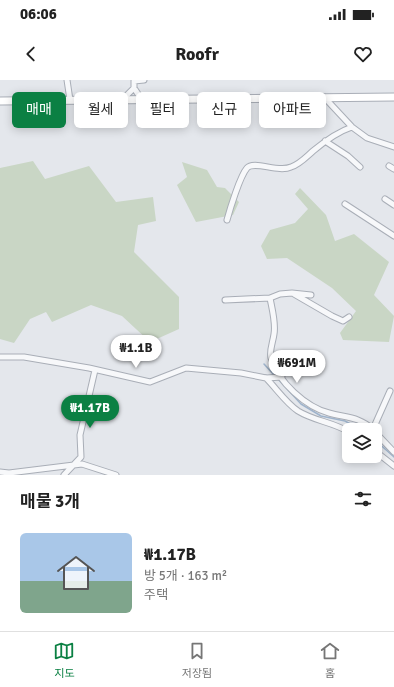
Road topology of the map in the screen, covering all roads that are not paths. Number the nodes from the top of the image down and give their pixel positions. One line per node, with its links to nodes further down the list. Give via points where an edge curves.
1 (67, 80): 10 (street)
2 (144, 80): 3 (street, via 134,81)
3 (134, 88): 4 (street); 5 (street)
4 (137, 92)
5 (128, 94)
6 (394, 97): 7 (main road)
7 (326, 98)
8 (189, 99): 9 (main road)
9 (259, 99)
10 (70, 100): 11 (main road); 13 (main road)
11 (74, 100)
12 (326, 100): 14 (street)
13 (0, 101)
14 (352, 127): 15 (street); 16 (street, via 367,138)
15 (325, 141): 18 (street); 23 (street, via 290,168 280,170 255,164 247,168)
16 (394, 147)
17 (389, 166): 19 (street)
18 (360, 167)
19 (394, 169)
20 (385, 199): 22 (street)
21 (345, 204): 24 (street)
22 (394, 206)
23 (227, 220)
24 (394, 236)
25 (292, 293): 26 (street); 27 (street); 29 (street, via 343,321)
26 (311, 295)
27 (270, 298): 28 (street); 32 (street, via 274,334 270,358)
28 (225, 300)
29 (349, 317)
30 (0, 357): 31 (street, via 24,357)
31 (95, 370): 33 (street, via 150,382 186,368); 41 (street, via 80,435 81,457)
32 (281, 377): 33 (street); 35 (street, via 309,406 352,417)
33 (268, 378): 37 (street, via 297,410 316,420)
34 (390, 391): 36 (street)
35 (362, 423)
36 (377, 423)
37 (342, 428)
38 (382, 439): 39 (street)
39 (394, 452)
40 (382, 457): 42 (street)
41 (74, 465): 44 (street); 45 (street); 46 (street, via 82,464)
42 (394, 466)
43 (0, 472): 44 (street)
44 (29, 473)
45 (64, 475)
46 (116, 475)

